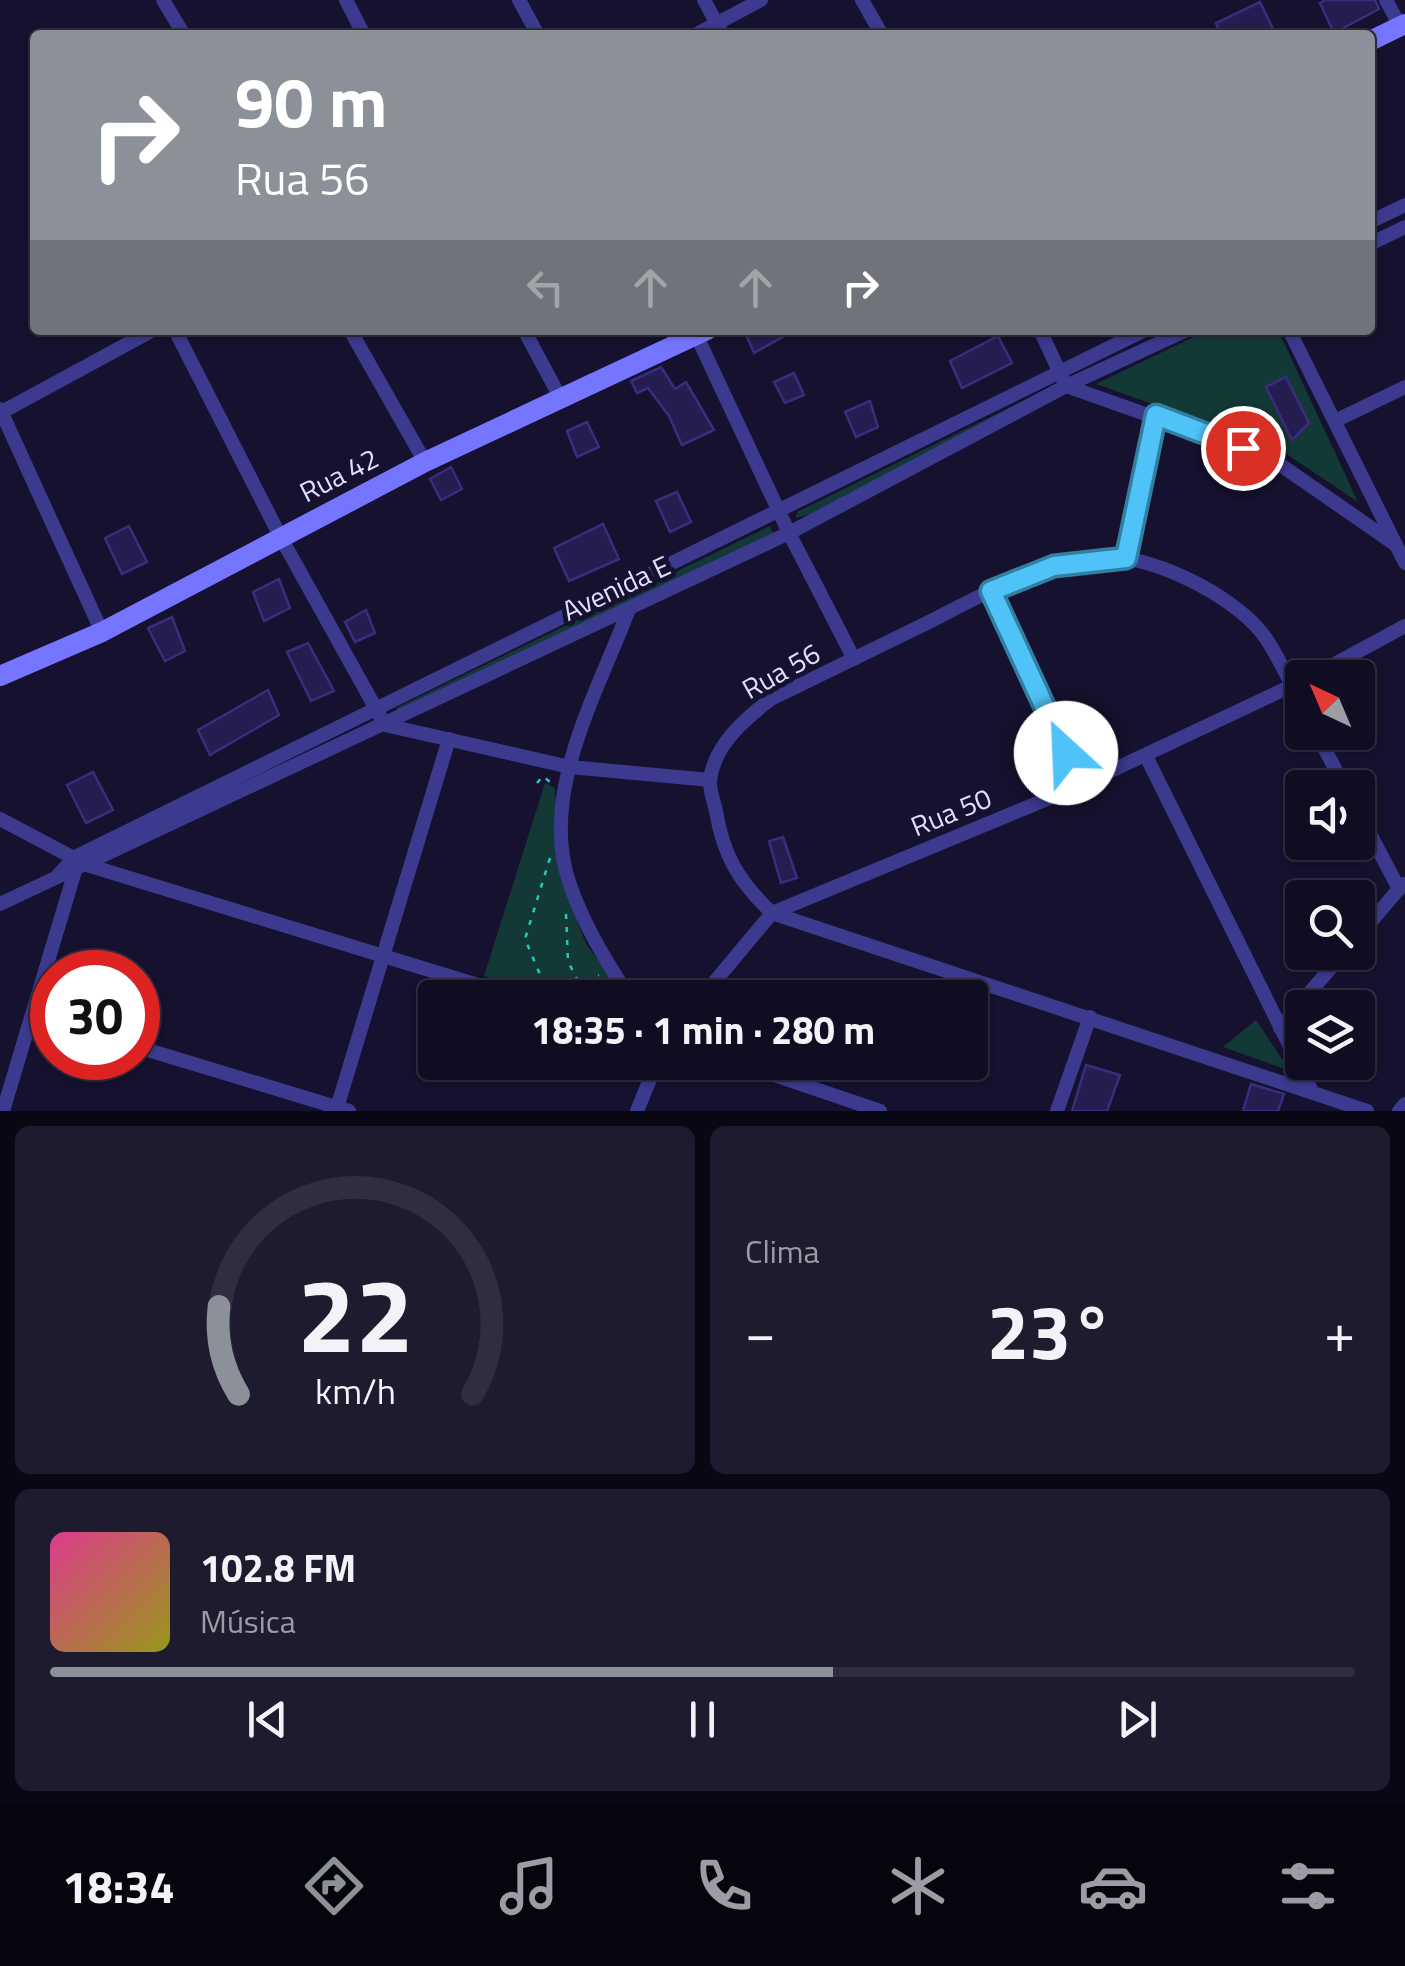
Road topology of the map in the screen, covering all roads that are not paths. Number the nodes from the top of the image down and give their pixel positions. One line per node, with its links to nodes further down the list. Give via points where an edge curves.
1 (163, 0): 9 (street)
2 (346, 0): 10 (street)
3 (519, 0): 11 (street)
4 (704, 0): 12 (street)
5 (761, 0): 12 (street)
6 (862, 0): 13 (street)
7 (1386, 0): 8 (street)
8 (1403, 25): 14 (street)
9 (181, 30)
10 (361, 30)
11 (535, 30)
12 (720, 30)
13 (879, 30)
14 (1375, 39)
15 (1405, 205): 16 (street)
16 (1375, 220)
17 (1405, 227): 18 (street)
18 (1375, 242)
19 (144, 335): 33 (street)
20 (178, 335): 39 (street)
21 (353, 335): 36 (street)
22 (527, 335): 32 (street)
23 (693, 335): 32 (street, Rua 42)
24 (700, 335): 37 (street)
25 (1042, 335): 29 (street)
26 (1134, 335): 29 (street, Avenida E)
27 (1176, 335): 30 (street, Avenida E)
28 (1292, 335): 35 (street)
29 (1058, 371): 30 (street); 37 (street, Avenida E)
30 (1066, 386): 34 (street); 38 (street, Avenida E)
31 (1405, 387): 35 (street)
32 (562, 400): 36 (street, Rua 42)
33 (0, 411): 46 (street)
34 (1156, 415): 40 (street, via 1272,459); 41 (street)
35 (1337, 420): 40 (street)
36 (426, 462): 39 (street, Rua 42)
37 (779, 512): 38 (street); 52 (street, Avenida E)
38 (789, 534): 44 (street, Avenida E); 47 (street)
39 (280, 536): 46 (street, Rua 42); 52 (street)
40 (1396, 545): 42 (street)
41 (1126, 558): 43 (street, Rua 56, via 1054,566); 49 (street, Rua 56, via 1188,579 1228,602)
42 (1405, 563)
43 (991, 591): 47 (street, Rua 56); 58 (street)
44 (629, 609): 53 (street, Avenida E); 56 (street)
45 (1405, 626): 48 (street, Rua 50)
46 (102, 632): 50 (street, Rua 42)
47 (854, 658): 57 (street, Rua 56, via 742,721)
48 (1342, 660)
49 (1285, 661)
50 (0, 676)
51 (1285, 690): 55 (street, Rua 50)
52 (375, 706): 53 (street); 59 (street, Avenida E)
53 (385, 725): 54 (street); 59 (street, Avenida E)
54 (450, 738): 56 (street); 68 (street)
55 (1146, 756): 58 (street, Rua 50); 74 (street)
56 (570, 766): 57 (street); 71 (street, via 561,809 567,877)
57 (710, 780): 65 (street, via 733,870)
58 (1081, 786): 65 (street, Rua 50)
59 (182, 812): 62 (street, Avenida E)
60 (0, 819): 62 (street)
61 (1375, 839): 63 (street)
62 (79, 865): 64 (street, Avenida E); 67 (street); 68 (street)
63 (1402, 885): 66 (street)
64 (0, 904)
65 (772, 913): 72 (street, Rua 50); 73 (street)
66 (1375, 917)
67 (54, 950)
68 (382, 958): 70 (street); 81 (street)
69 (1329, 970): 74 (street)
70 (458, 980)
71 (619, 980)
72 (716, 980)
73 (1090, 1017): 79 (street); 85 (street)
74 (1280, 1028): 79 (street)
75 (30, 1030): 82 (street)
76 (160, 1054): 81 (street)
77 (650, 1080): 83 (street)
78 (789, 1080): 84 (street)
79 (1311, 1089): 86 (street)
80 (1405, 1104): 87 (street)
81 (341, 1110)
82 (2, 1111)
83 (637, 1111)
84 (880, 1111)
85 (1057, 1111)
86 (1367, 1111)
87 (1399, 1111)

